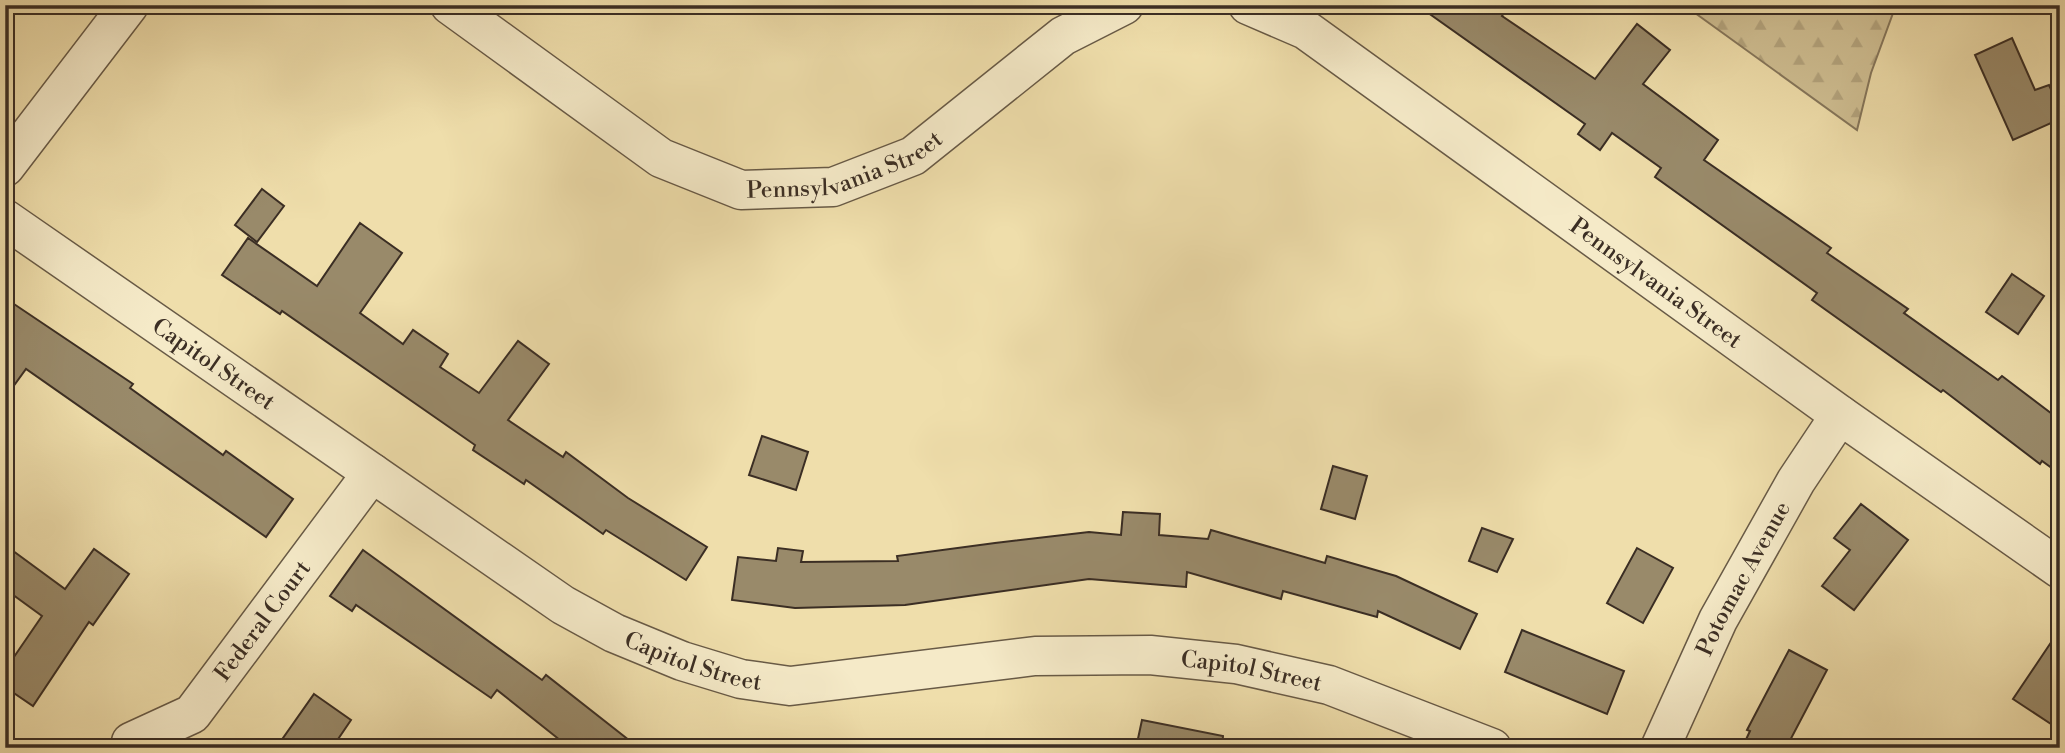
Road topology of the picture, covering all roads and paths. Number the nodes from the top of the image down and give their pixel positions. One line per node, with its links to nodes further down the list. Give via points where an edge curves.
1 (129, 5): 5 (street)
2 (450, 5): 3 (street, Pennsylvania Street, via 661,158 741,190 833,187 913,156 1063,36)
3 (1124, 5)
4 (1248, 5): 7 (street, Pennsylvania Street, via 1306,30)
5 (5, 167)
6 (5, 219): 8 (street, Capitol Street)
7 (1840, 415): 9 (street, Pennsylvania Street); 12 (street, Potomac Avenue, via 1796,481 1718,620)
8 (372, 473): 10 (street, Federal Court, via 192,714); 11 (street, Capitol Street, via 563,605 625,638 741,679 790,686 1035,656 1150,655 1236,664 1329,685)
9 (2060, 569)
10 (131, 742)
11 (1492, 748)
12 (1660, 748)

